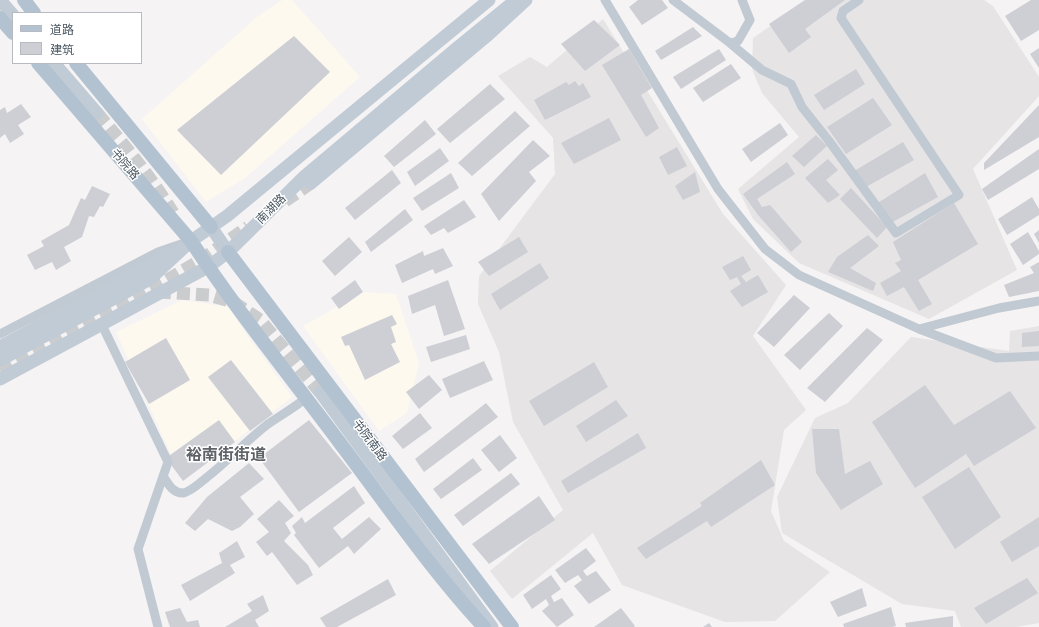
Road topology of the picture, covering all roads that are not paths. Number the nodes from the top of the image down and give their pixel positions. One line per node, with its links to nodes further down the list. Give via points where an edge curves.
1 (0, 0): 11 (main road)
2 (24, 0): 10 (main road)
3 (489, 0): 20 (main road, 南湖路)
4 (516, 0): 22 (main road, 南湖路, via 305,176)
5 (526, 0): 19 (main road, via 490,34)
6 (605, 0): 26 (street, via 718,189 765,249 799,275)
7 (673, 0): 14 (street)
8 (742, 0): 14 (street, via 750,20 738,41)
9 (860, 0): 14 (street, via 843,11 841,18 959,195 896,233 802,107 791,84 762,70)
10 (33, 12)
11 (12, 14)
12 (0, 18): 13 (main road)
13 (12, 32)
14 (730, 43)
15 (39, 64): 21 (main road, 书院路)
16 (55, 64): 18 (main road)
17 (77, 64): 20 (main road)
18 (97, 113)
19 (311, 183)
20 (211, 228): 21 (main road, 南湖路); 22 (main road)
21 (191, 241): 23 (main road, 书院路); 27 (street, via 153,255); 28 (main road); 30 (main road, 南湖路, via 150,279)
22 (228, 252): 23 (main road, 南湖路); 38 (main road, 书院南路)
23 (208, 267): 25 (main road, 南湖路); 33 (main road)
24 (1039, 301): 26 (street, via 999,308)
25 (102, 325): 31 (main road, 南湖路); 34 (street, via 168,462)
26 (919, 329): 29 (street, via 996,358)
27 (0, 334)
28 (0, 347)
29 (1039, 356)
30 (0, 360)
31 (0, 380)
32 (320, 392): 37 (main road)
33 (306, 398): 34 (street, via 268,424 224,464 184,493 171,488); 36 (main road, via 429,562)
34 (163, 476): 35 (street, via 138,549)
35 (158, 627)
36 (484, 627)
37 (492, 627)
38 (512, 627)

